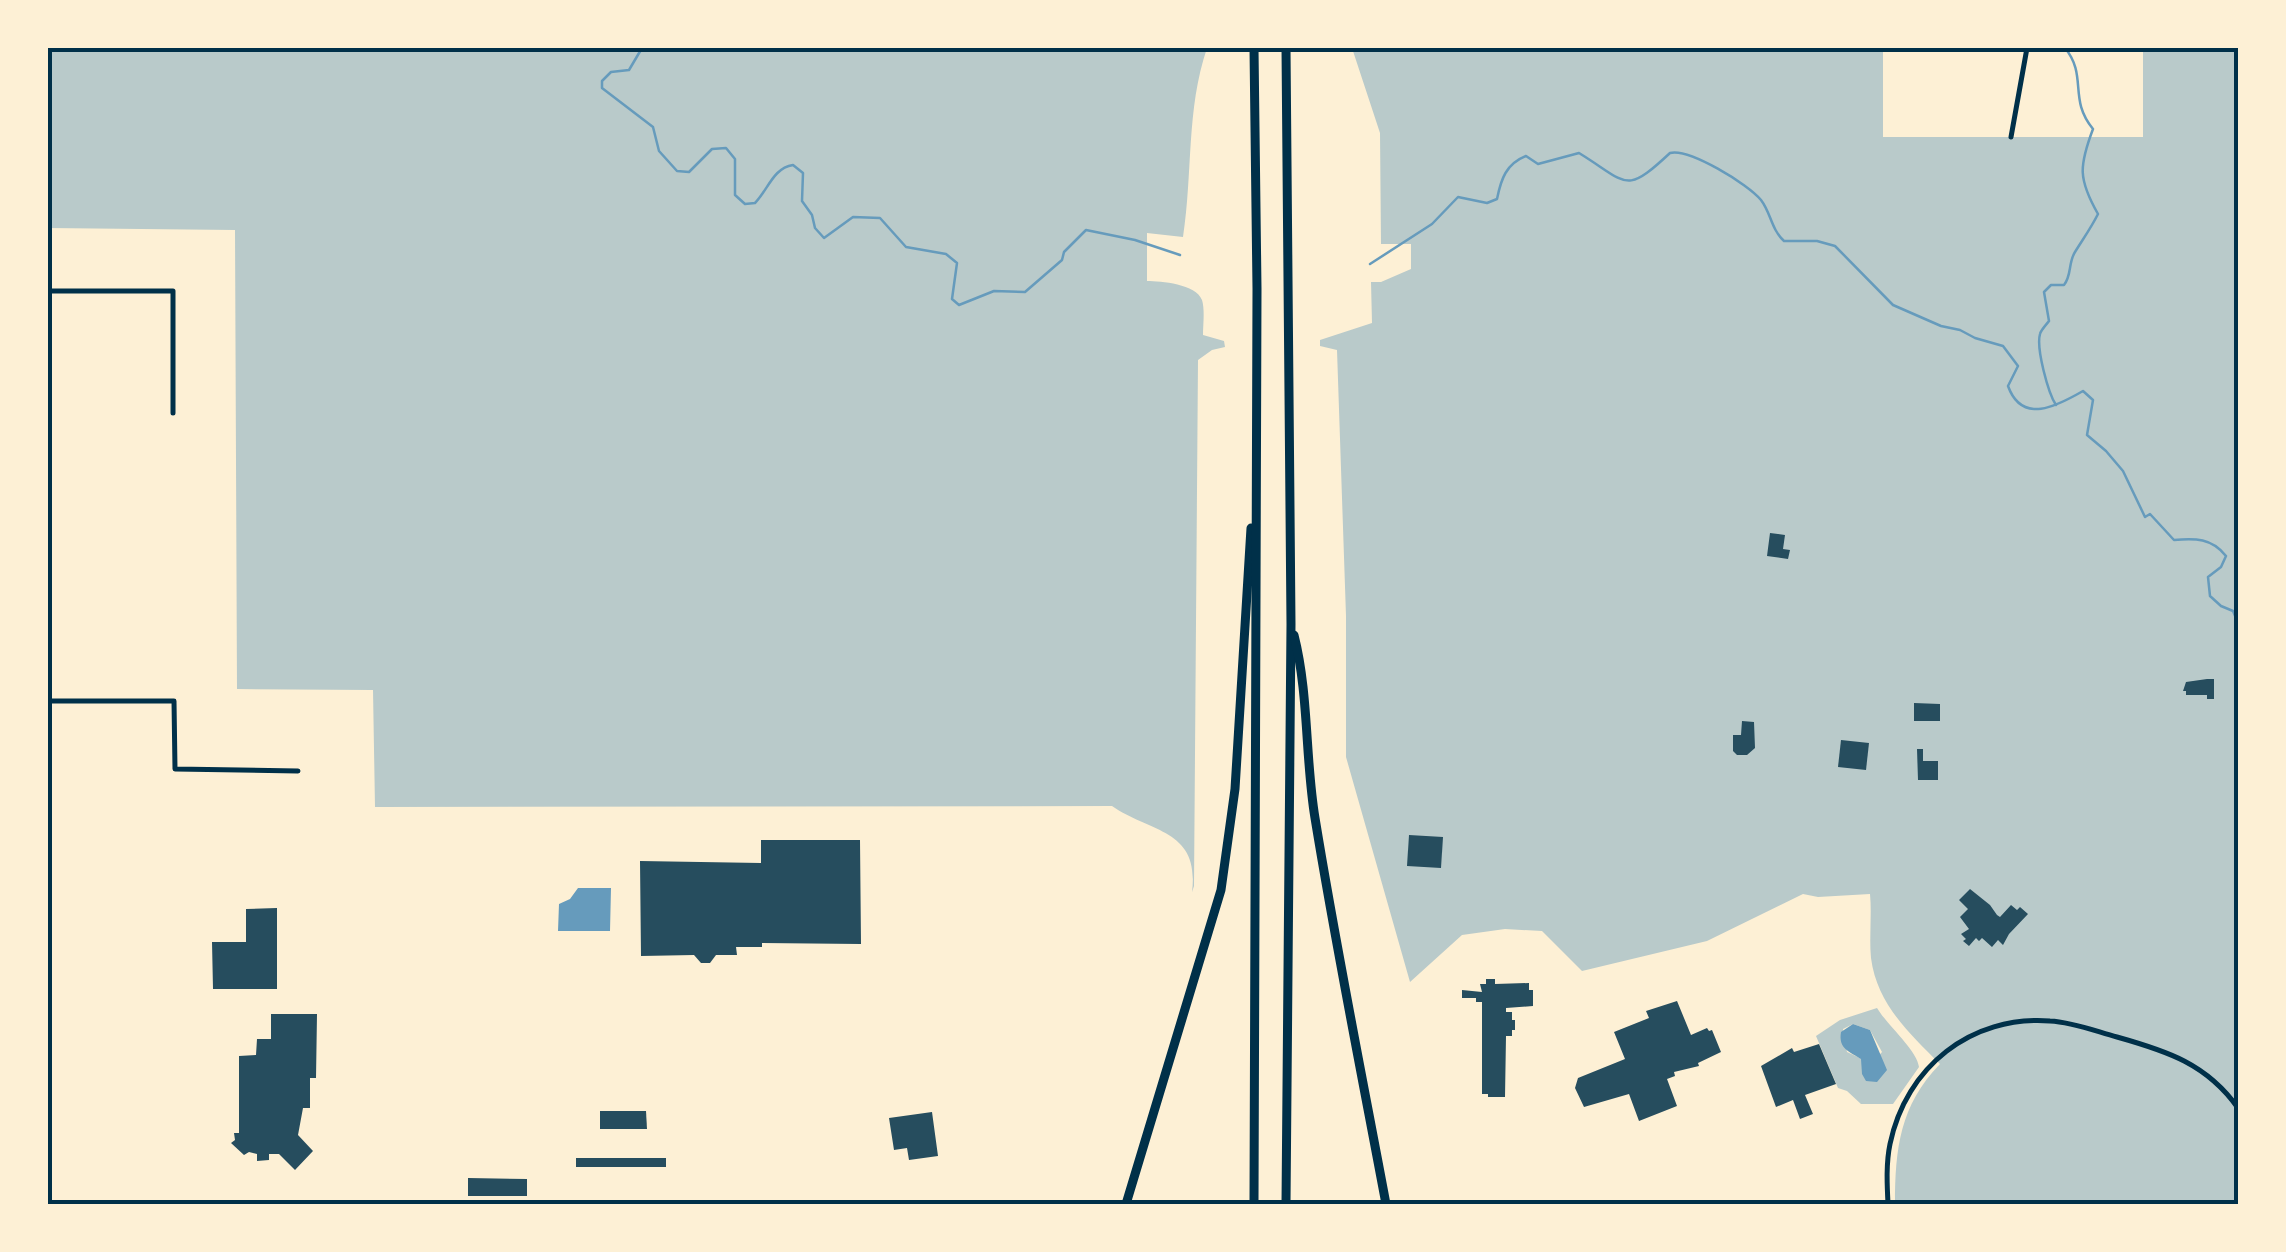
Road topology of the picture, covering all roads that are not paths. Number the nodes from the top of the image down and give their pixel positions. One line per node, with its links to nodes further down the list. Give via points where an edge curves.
1 (1254, 48): 7 (highway)
2 (1287, 48): 8 (highway)
3 (2027, 48): 4 (street)
4 (2010, 137)
5 (48, 291): 6 (street, via 172,291)
6 (173, 413)
7 (1257, 466): 12 (highway, via 1235,789 1221,890); 13 (highway)
8 (1291, 624): 14 (highway); 15 (highway, via 1314,816)
9 (48, 701): 10 (street, via 174,701 175,770)
10 (298, 771)
11 (2238, 1108): 16 (street, via 2208,1073 2162,1049 2053,1021 1994,1026 1945,1051 1910,1090 1889,1148)
12 (1126, 1204)
13 (1254, 1204)
14 (1286, 1204)
15 (1386, 1204)
16 (1888, 1204)

